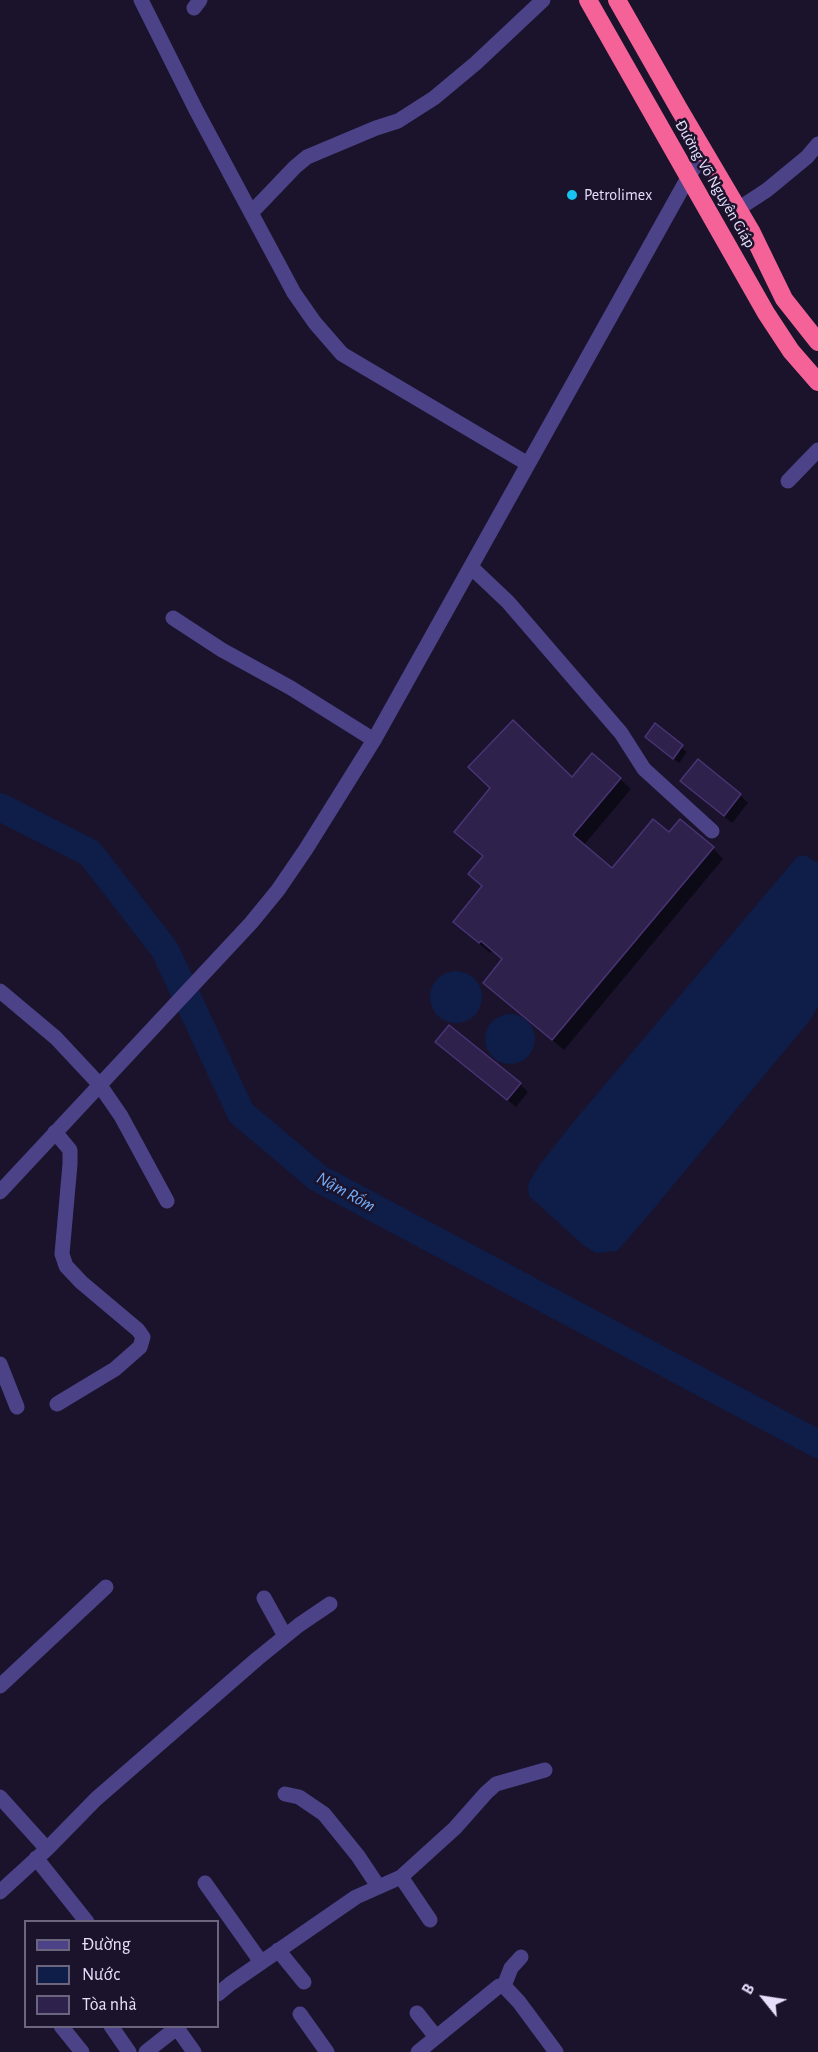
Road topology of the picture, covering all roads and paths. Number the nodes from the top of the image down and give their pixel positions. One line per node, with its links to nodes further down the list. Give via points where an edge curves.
1 (141, 0): 9 (street)
2 (543, 0): 9 (street, via 434,98 398,122 307,157)
3 (588, 0): 7 (highway, Đường Võ Nguyên Giáp)
4 (617, 0): 6 (highway, Đường Võ Nguyên Giáp)
5 (818, 144): 8 (street, via 767,190)
6 (704, 152): 7 (street); 8 (highway, Đường Võ Nguyên Giáp)
7 (689, 176): 11 (highway, Đường Võ Nguyên Giáp, via 765,313); 13 (street)
8 (738, 210): 10 (highway, Đường Võ Nguyên Giáp, via 784,299)
9 (251, 213): 13 (street, via 294,293 342,354)
10 (818, 342)
11 (818, 382)
12 (818, 450): 14 (street)
13 (528, 464): 15 (street)
14 (788, 481)
15 (471, 567): 17 (street); 18 (street, via 508,602 621,733 644,769)
16 (173, 618): 17 (street)
17 (374, 740): 20 (street, via 278,890)
18 (712, 831)
19 (0, 991): 20 (street)
20 (104, 1079): 21 (street); 23 (street)
21 (55, 1132): 22 (street); 25 (street, via 70,1150 62,1254 66,1266 143,1337 140,1347 115,1369)
22 (0, 1192)
23 (167, 1201)
24 (0, 1364): 26 (street)
25 (57, 1404)
26 (17, 1407)
27 (106, 1587): 31 (street)
28 (264, 1598): 30 (street)
29 (330, 1604): 30 (street)
30 (285, 1636): 35 (street, via 96,1799)
31 (0, 1686)
32 (545, 1770): 36 (street, via 496,1784 455,1828)
33 (285, 1794): 38 (street, via 299,1797 324,1814)
34 (0, 1797): 35 (street)
35 (42, 1853): 39 (street); 40 (street)
36 (401, 1876): 38 (street); 41 (street)
37 (206, 1883): 44 (street)
38 (378, 1886): 42 (street)
39 (0, 1892)
40 (86, 1920)
41 (430, 1920)
42 (278, 1950): 44 (street); 45 (street)
43 (521, 1957): 46 (street, via 511,1968)
44 (261, 1962): 47 (street)
45 (304, 1982)
46 (504, 1986): 53 (street); 60 (street)
47 (219, 1993)
48 (417, 2013): 53 (street)
49 (300, 2014): 58 (street)
50 (63, 2028): 54 (street)
51 (112, 2028): 55 (street)
52 (175, 2028): 56 (street); 57 (street)
53 (436, 2037): 59 (street)
54 (82, 2052)
55 (129, 2052)
56 (146, 2052)
57 (194, 2052)
58 (327, 2052)
59 (418, 2052)
60 (556, 2052)

